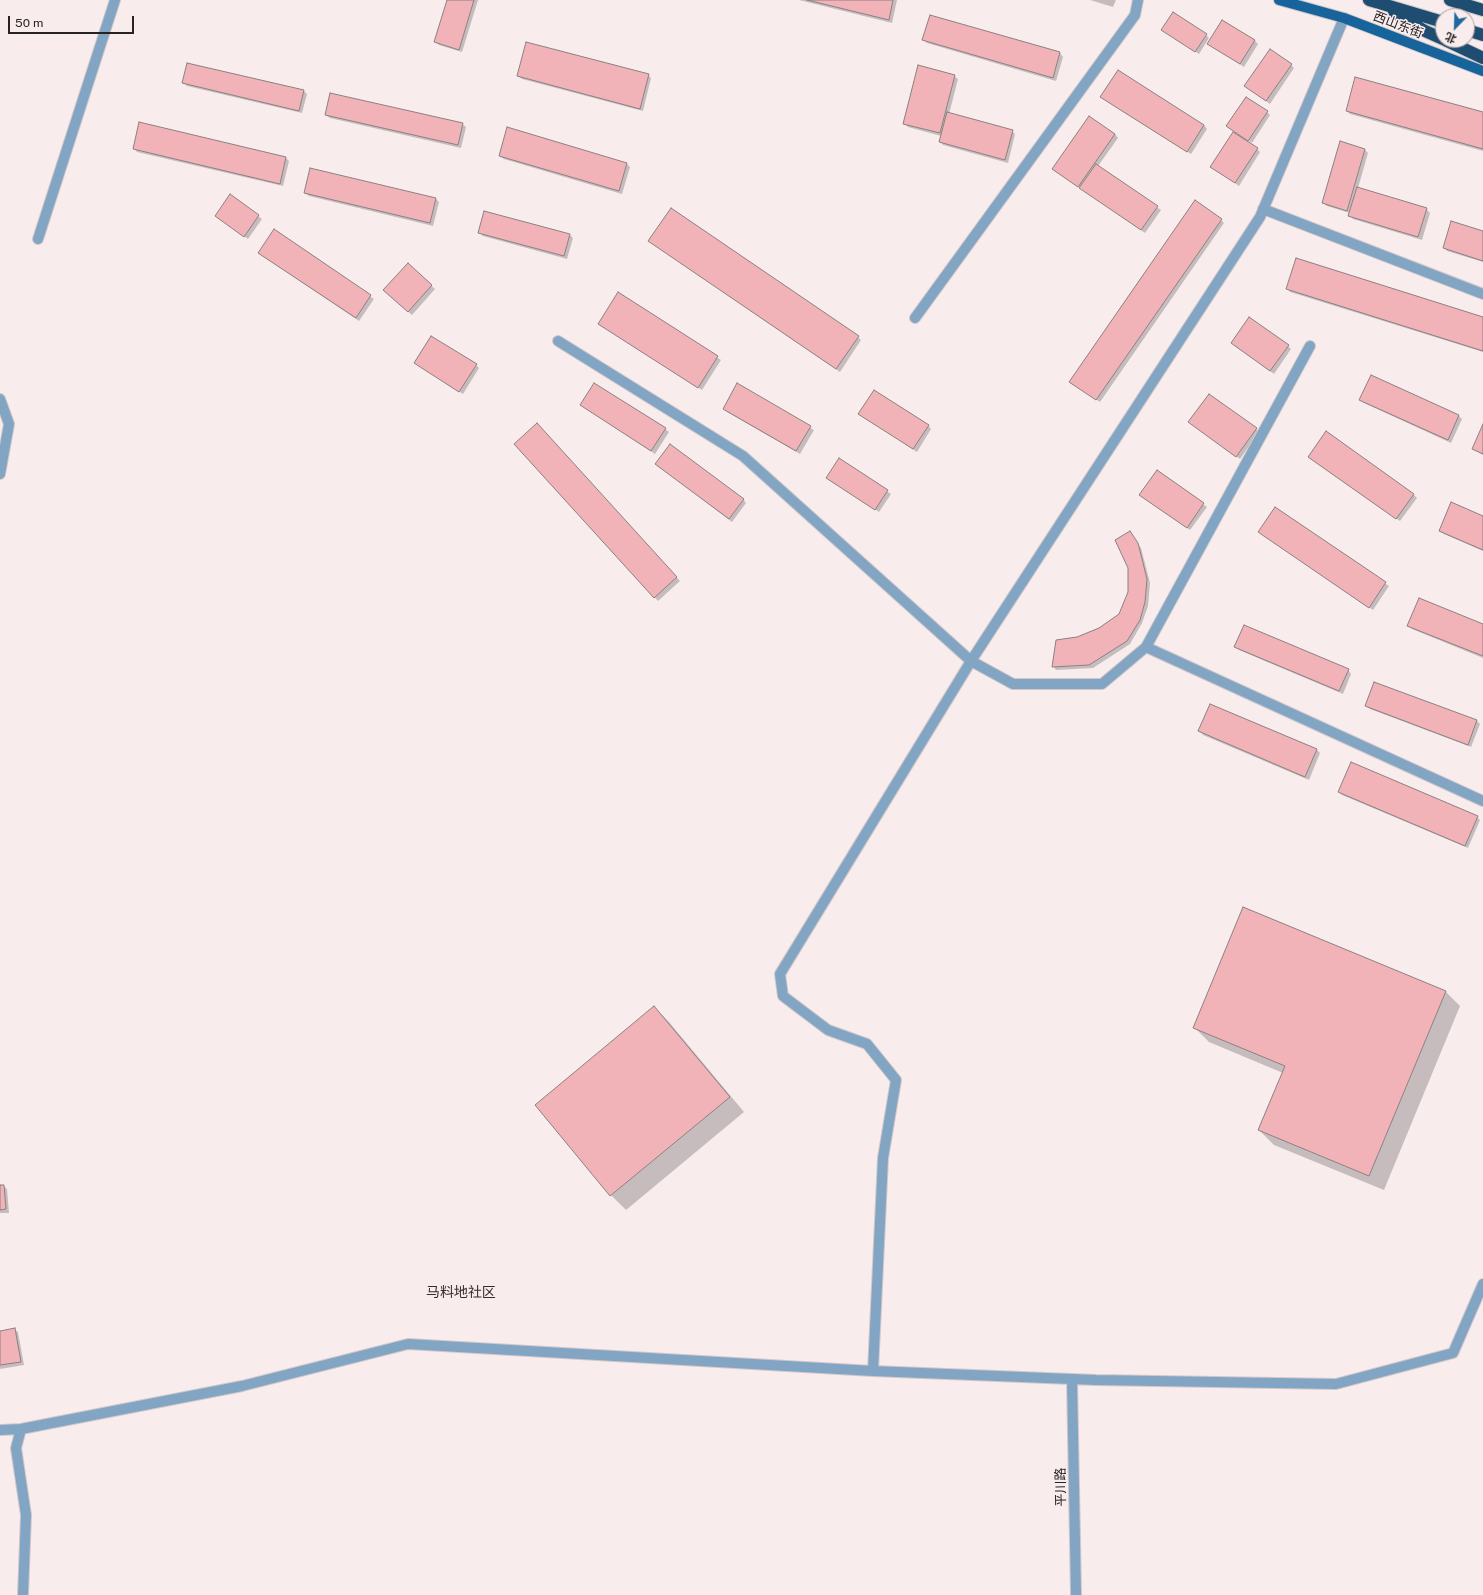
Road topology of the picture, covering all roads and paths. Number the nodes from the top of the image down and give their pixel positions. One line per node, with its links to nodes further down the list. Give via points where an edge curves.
1 (115, 0): 14 (street)
2 (1138, 0): 16 (street, via 1135,15)
3 (1279, 0): 7 (main road, 西山东街)
4 (1450, 0): 6 (highway)
5 (1373, 1): 8 (highway); 9 (highway)
6 (1483, 10)
7 (1344, 18): 12 (main road, 西山东街); 13 (street)
8 (1435, 20)
9 (1435, 35)
10 (1461, 48): 11 (highway)
11 (1483, 58)
12 (1483, 71)
13 (1263, 208): 15 (street); 22 (street, via 1260,217)
14 (38, 239)
15 (1483, 294)
16 (915, 318)
17 (558, 341): 22 (street, via 743,456)
18 (1310, 346): 21 (street)
19 (0, 399): 20 (street, via 9,424)
20 (0, 474)
21 (1146, 647): 22 (street, via 1102,684 1013,684); 23 (street)
22 (971, 661): 25 (street, via 780,974 783,996 828,1030 867,1044 896,1080 883,1158)
23 (1483, 801)
24 (1483, 1284): 26 (street, via 1453,1353 1336,1384)
25 (873, 1371): 26 (street); 27 (street, via 408,1344 242,1386)
26 (1072, 1379): 30 (street, 平川路)
27 (21, 1428): 28 (street); 29 (street, via 16,1448 26,1515)
28 (0, 1430)
29 (23, 1595)
30 (1076, 1595)

